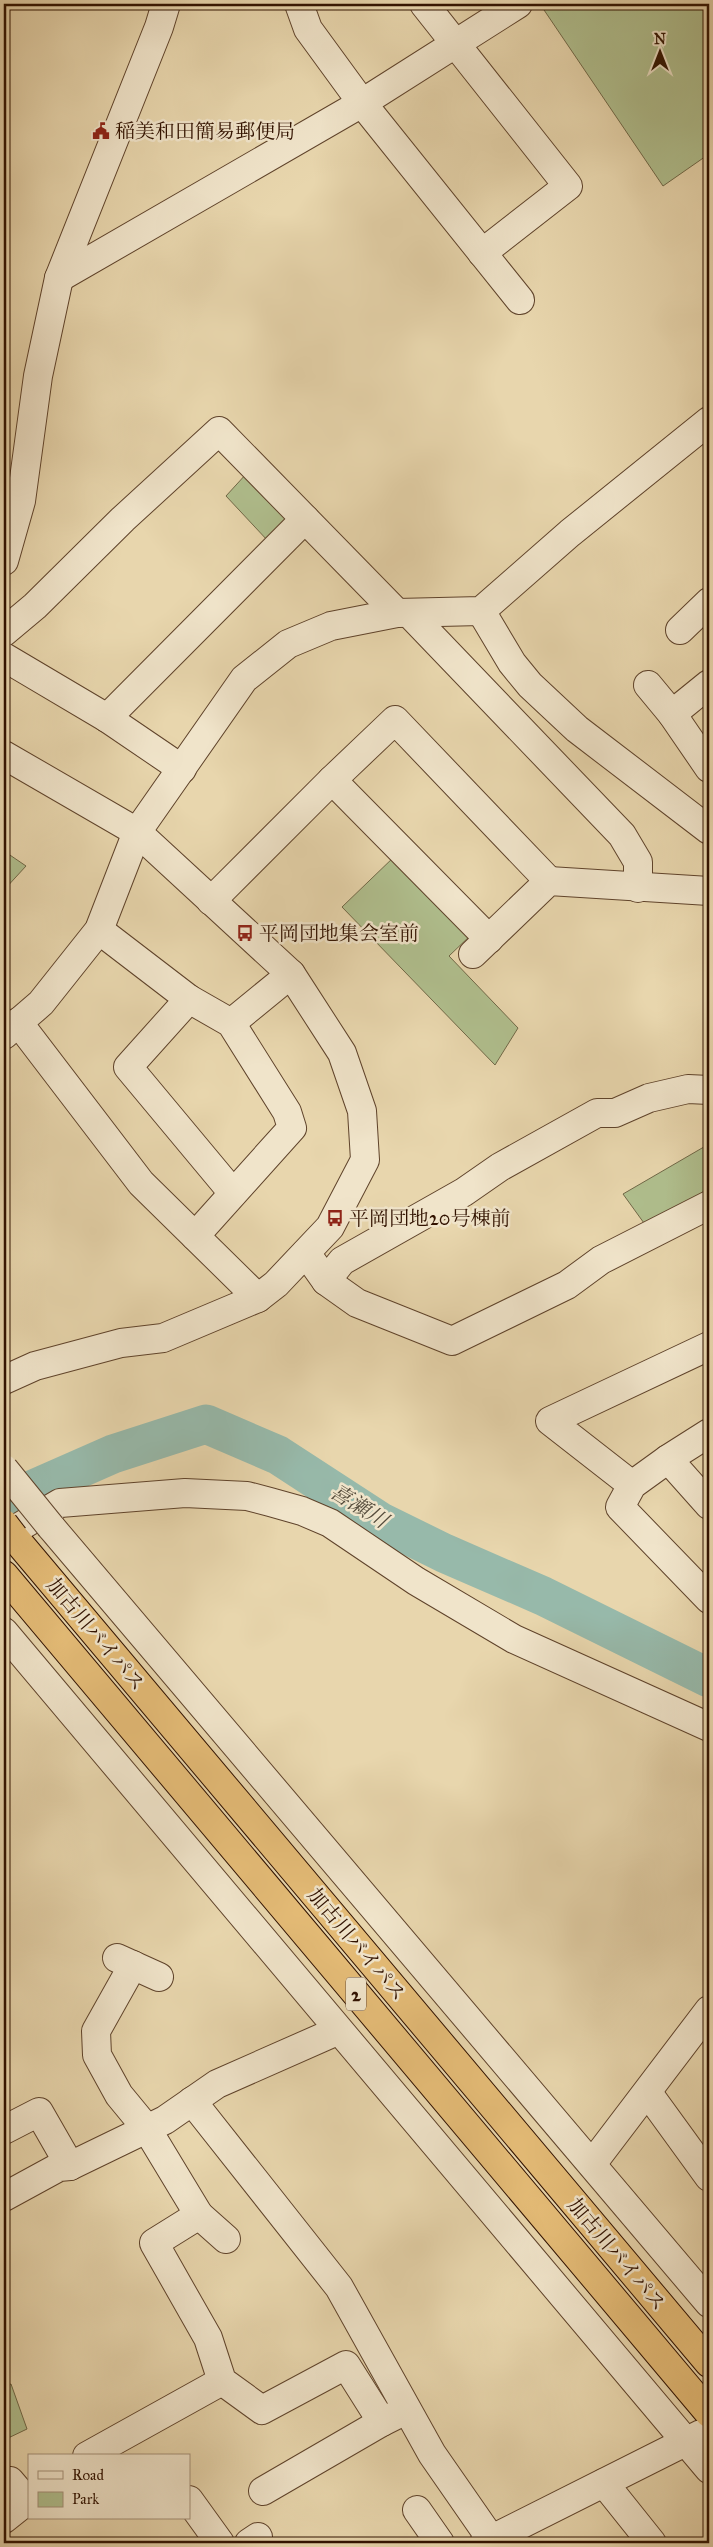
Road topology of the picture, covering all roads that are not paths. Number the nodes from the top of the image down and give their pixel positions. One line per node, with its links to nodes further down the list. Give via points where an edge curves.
1 (166, 4): 8 (street)
2 (299, 4): 6 (street, via 308,29)
3 (424, 4): 5 (street)
4 (518, 4): 5 (street)
5 (456, 45): 6 (street); 7 (street, via 568,186)
6 (362, 103): 7 (street); 8 (street)
7 (482, 253): 9 (street)
8 (59, 278): 12 (street, via 38,376 21,501)
9 (520, 300)
10 (709, 421): 14 (street, via 570,533)
11 (305, 519): 15 (street); 17 (street, via 220,431); 22 (street)
12 (4, 561)
13 (709, 602): 16 (street)
14 (481, 611): 15 (street); 27 (street, via 512,663 530,684 577,729)
15 (404, 614): 25 (street, via 331,626 288,644 244,679); 30 (street, via 622,836 638,862)
16 (680, 630)
17 (4, 632)
18 (4, 657): 22 (street)
19 (648, 684): 21 (street)
20 (709, 684): 21 (street)
21 (672, 714): 24 (street)
22 (106, 718): 25 (street)
23 (4, 755): 28 (street)
24 (709, 768)
25 (182, 769): 28 (street)
26 (332, 780): 29 (street, via 395,720); 29 (street, via 481,946); 32 (street)
27 (709, 830)
28 (137, 832): 32 (street); 33 (street)
29 (549, 881): 30 (street)
30 (638, 888): 31 (street)
31 (709, 891)
32 (211, 901): 34 (street)
33 (99, 930): 35 (street); 37 (street, via 41,1003)
34 (291, 974): 36 (street); 42 (street, via 342,1053 362,1111 364,1160 330,1227)
35 (189, 999): 36 (street); 39 (street, via 128,1067)
36 (231, 1023): 39 (street, via 287,1112 292,1128)
37 (11, 1028): 41 (street, via 141,1183)
38 (709, 1090): 43 (street, via 688,1089 649,1098 615,1113 597,1113 342,1262)
39 (233, 1193): 41 (street)
40 (709, 1205): 43 (street, via 601,1260 567,1285 452,1341 357,1303)
41 (195, 1236): 44 (street)
42 (306, 1253): 43 (street); 44 (street)
43 (326, 1281)
44 (258, 1298): 46 (street, via 163,1338 121,1343 35,1366)
45 (709, 1346): 50 (street, via 550,1421)
46 (4, 1380)
47 (709, 1433): 48 (street)
48 (668, 1459): 50 (street); 51 (street)
49 (4, 1469): 64 (street, bridge)
50 (632, 1484): 54 (street, via 620,1507)
51 (709, 1505)
52 (7, 1532): 56 (street, via 60,1503 185,1493 247,1496 270,1502 330,1523 514,1640); 71 (highway, 加古川バイパス / 2)
53 (4, 1575): 75 (highway, 加古川バイパス / 2)
54 (709, 1600)
55 (4, 1632): 59 (street)
56 (709, 1727)
57 (159, 1977): 62 (street, via 124,1961 96,2031 97,2055 119,2095)
58 (709, 2010): 60 (street)
59 (338, 2031): 61 (street, via 217,2084); 75 (street)
60 (648, 2093): 64 (street); 66 (street)
61 (192, 2101): 62 (street); 73 (street, via 339,2287)
62 (147, 2129): 65 (street); 68 (street)
63 (4, 2130): 65 (street, via 39,2112)
64 (592, 2164): 70 (street)
65 (70, 2166): 67 (street, via 59,2167)
66 (709, 2177)
67 (4, 2197)
68 (199, 2215): 69 (street); 72 (street, via 148,2234 208,2338)
69 (226, 2239)
70 (709, 2303)
71 (709, 2363)
72 (222, 2380): 74 (street, via 262,2410 346,2364); 76 (street)
73 (406, 2410): 74 (street); 85 (street)
74 (382, 2422): 79 (street)
75 (699, 2430): 77 (street); 78 (street)
76 (91, 2454)
77 (709, 2470)
78 (604, 2483): 84 (street); 88 (street)
79 (263, 2491)
80 (22, 2494): 83 (street)
81 (190, 2501): 86 (street)
82 (417, 2510): 87 (street)
83 (4, 2519)
84 (524, 2535): 85 (street)
85 (488, 2541)
86 (220, 2543)
87 (440, 2543)
88 (652, 2543)

